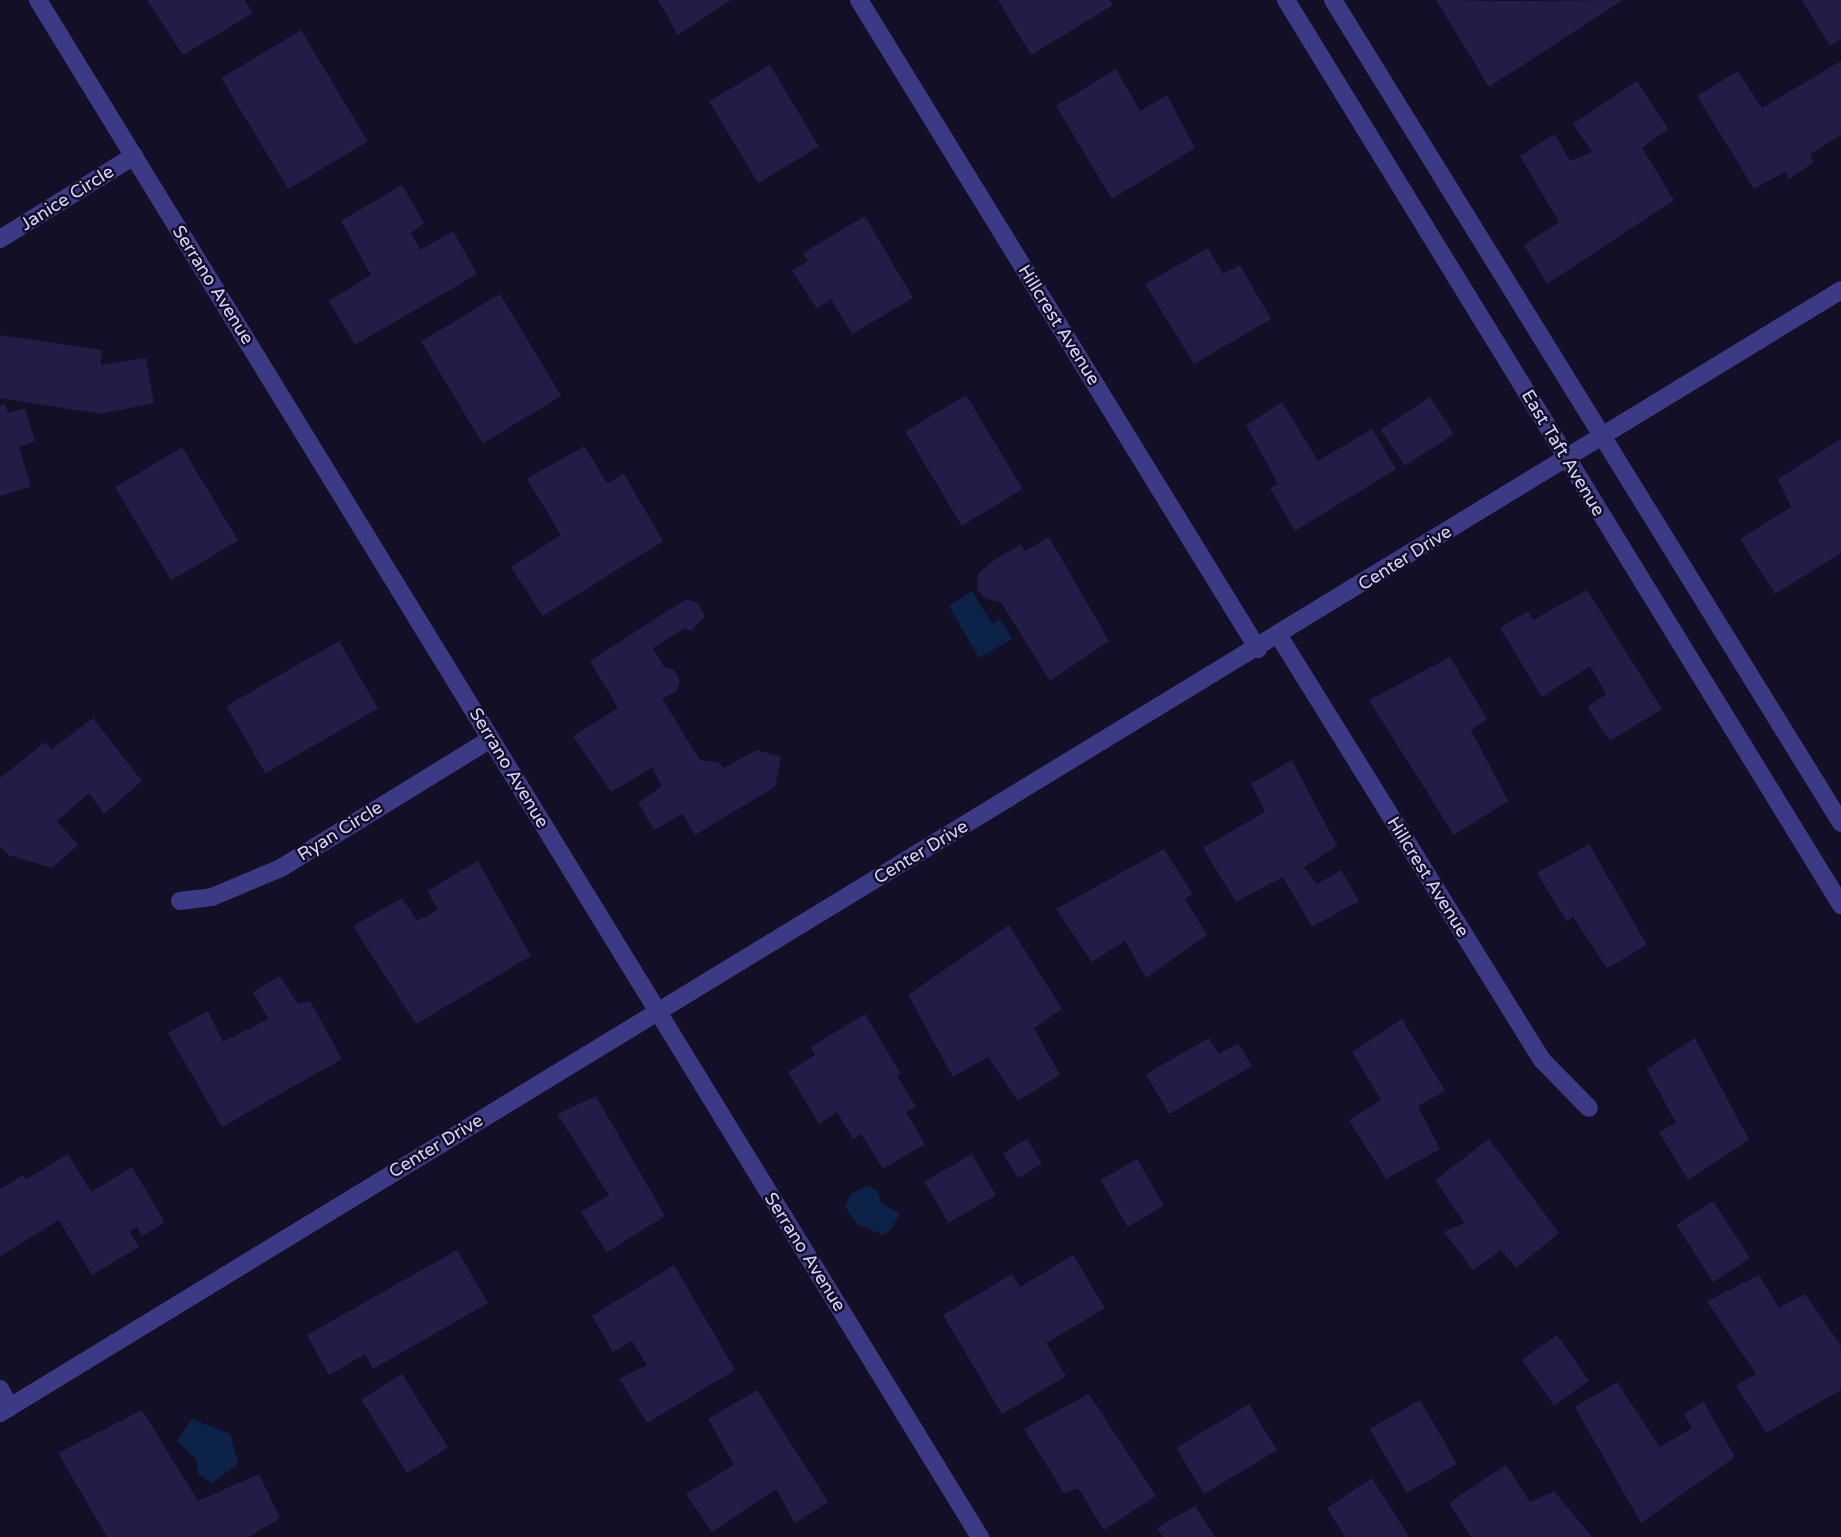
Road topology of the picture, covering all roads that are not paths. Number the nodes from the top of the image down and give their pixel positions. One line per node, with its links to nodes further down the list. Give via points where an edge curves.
1 (38, 0): 5 (street, Serrano Avenue)
2 (859, 0): 11 (street, Hillcrest Avenue)
3 (1286, 0): 9 (street, East Taft Avenue)
4 (1333, 0): 8 (street)
5 (134, 156): 6 (street, Janice Circle); 12 (street, Serrano Avenue)
6 (0, 239)
7 (1841, 290): 8 (street, Center Drive)
8 (1601, 436): 9 (street, Center Drive); 13 (street)
9 (1566, 458): 10 (street, Center Drive); 15 (street, East Taft Avenue)
10 (1279, 636): 11 (street, Center Drive); 17 (street, Hillcrest Avenue, via 1542,1060)
11 (1258, 649): 16 (street, Center Drive)
12 (491, 739): 14 (street, Ryan Circle, via 281,868 212,897); 16 (street, Serrano Avenue)
13 (1841, 823)
14 (180, 901)
15 (1841, 905)
16 (656, 1011): 19 (street, Center Drive); 20 (street, Serrano Avenue)
17 (1589, 1108)
18 (0, 1389): 19 (street)
19 (5, 1410)
20 (980, 1537)

